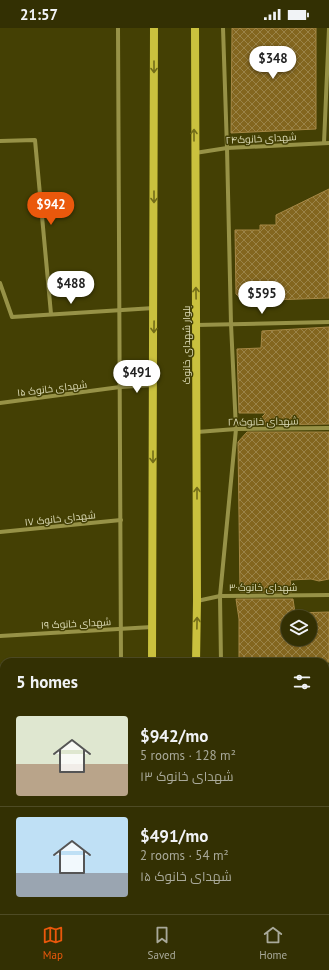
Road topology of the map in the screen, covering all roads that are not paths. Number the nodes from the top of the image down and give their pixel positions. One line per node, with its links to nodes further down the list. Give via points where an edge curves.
1 (118, 28): 13 (street)
2 (154, 28): 12 (main road, one-way to 12)
3 (195, 28): 10 (main road, بلوار شهدای خانوک, one-way to 3)
4 (223, 28): 9 (street)
5 (329, 28): 7 (street)
6 (0, 141): 14 (street, via 35,140)
7 (324, 143): 8 (street, شهدای خانوک۲۴); 9 (street, شهدای خانوک۲۴)
8 (329, 143)
9 (227, 148): 10 (street, شهدای خانوک۲۴); 16 (street)
10 (194, 153): 17 (main road, بلوار شهدای خانوک, one-way to 10)
11 (0, 283): 14 (street, via 12,317)
12 (154, 308): 13 (street); 18 (main road, one-way to 18)
13 (119, 310): 14 (street); 19 (street)
14 (51, 314)
15 (329, 322): 16 (street)
16 (231, 324): 17 (street); 22 (street)
17 (196, 325): 23 (main road, بلوار شهدای خانوک)
18 (153, 385): 19 (street, شهدای خانوک ۱۵); 29 (main road, one-way to 29)
19 (120, 387): 20 (street, شهدای خانوک ۱۵); 24 (street)
20 (0, 403)
21 (329, 428): 22 (street, شهدای خانوک۲۸)
22 (236, 429): 23 (street, شهدای خانوک۲۸); 27 (street)
23 (197, 432): 28 (main road, بلوار شهدای خانوک, one-way to 23)
24 (121, 520): 25 (street, شهدای خانوک ۱۷); 30 (street)
25 (0, 532)
26 (329, 595): 27 (street, شهدای خانوک۳۰)
27 (220, 596): 28 (street, شهدای خانوک۳۰); 35 (street)
28 (197, 601): 34 (main road, بلوار شهدای خانوک, one-way to 28)
29 (153, 627): 30 (street, شهدای خانوک ۱۹); 33 (main road)
30 (120, 628): 31 (street, شهدای خانوک ۱۹); 32 (street)
31 (0, 636)
32 (121, 658)
33 (152, 658)
34 (196, 658)
35 (221, 658)

